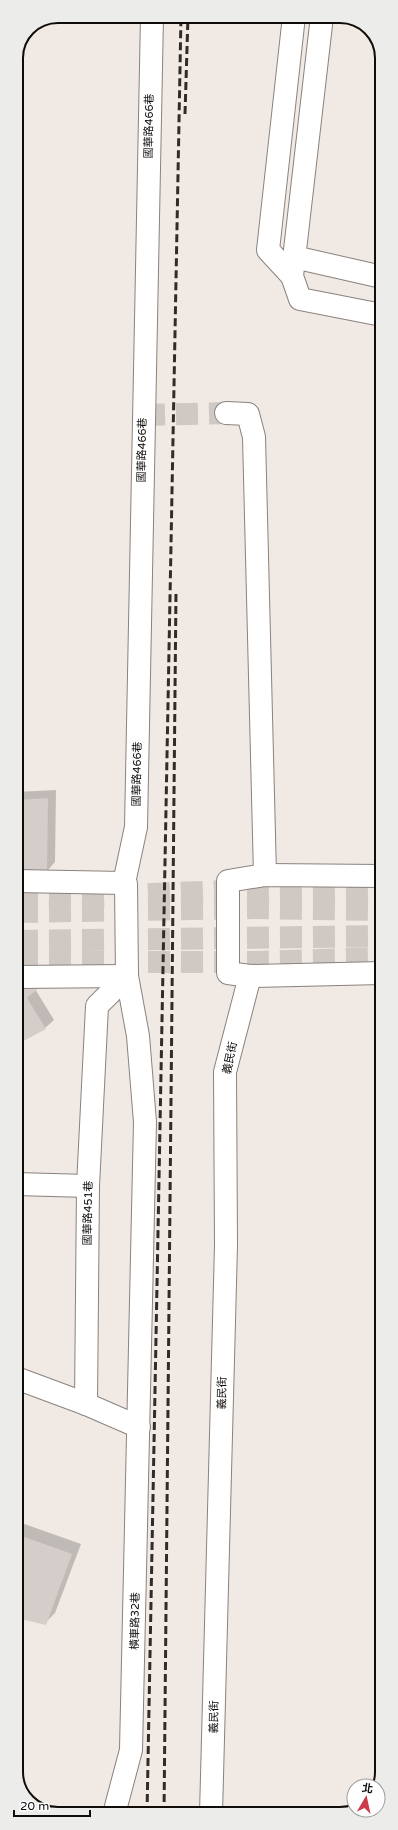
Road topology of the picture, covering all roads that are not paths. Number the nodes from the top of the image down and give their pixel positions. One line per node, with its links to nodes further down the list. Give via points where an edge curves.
1 (152, 23): 11 (lane, 國華路466巷, via 136,827)
2 (293, 23): 4 (lane, via 268,250)
3 (321, 23): 4 (lane)
4 (293, 266): 5 (lane); 6 (lane, via 300,299)
5 (375, 276)
6 (375, 314)
7 (226, 413): 8 (lane, via 248,414 254,437)
8 (265, 875): 9 (lane); 14 (lane, via 228,881 228,973)
9 (375, 875)
10 (23, 881): 11 (lane)
11 (124, 883): 13 (lane, 國華路466巷)
12 (375, 973): 14 (lane)
13 (127, 976): 15 (lane); 17 (lane, 國華路451巷, via 97,1006); 20 (lane, 橫車路32巷, via 138,1036 145,1122)
14 (250, 976): 22 (lane, 義民街, via 225,1072 226,1244)
15 (23, 977)
16 (23, 1184): 17 (lane)
17 (88, 1186): 19 (lane, 國華路451巷)
18 (23, 1381): 19 (lane)
19 (86, 1404): 20 (lane)
20 (139, 1427): 21 (lane, 橫車路32巷, via 131,1750)
21 (116, 1807)
22 (211, 1807)

